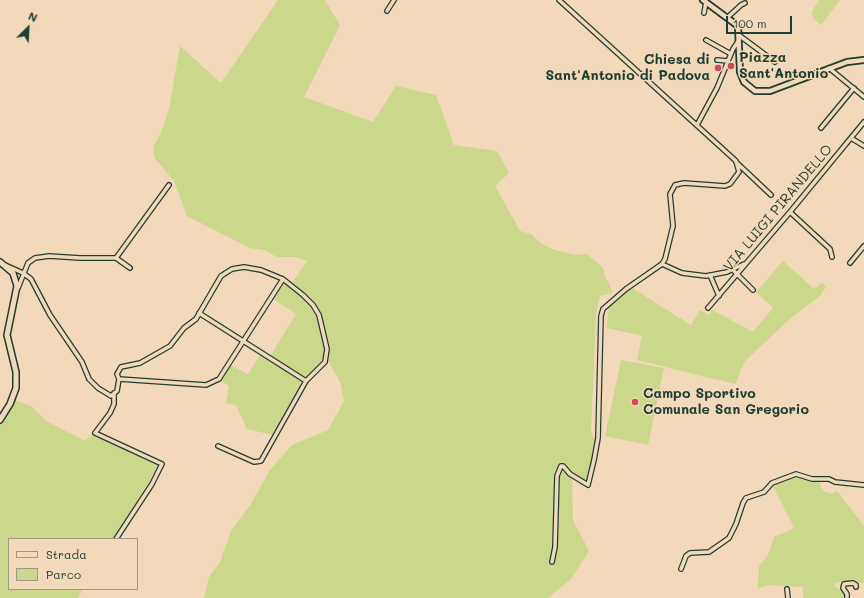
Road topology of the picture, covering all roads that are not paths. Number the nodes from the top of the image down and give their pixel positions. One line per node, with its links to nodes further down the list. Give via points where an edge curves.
1 (394, 0): 5 (street)
2 (559, 0): 19 (street)
3 (705, 1): 6 (street); 7 (street)
4 (745, 3): 7 (street)
5 (387, 11)
6 (704, 13)
7 (728, 18): 8 (street, via 738,26)
8 (740, 37): 10 (street); 14 (street); 15 (street, via 740,72 744,82 755,91 770,91)
9 (706, 40): 10 (street)
10 (731, 54): 13 (street)
11 (717, 60): 13 (street)
12 (864, 60): 15 (street)
13 (728, 61): 19 (street)
14 (775, 62)
15 (829, 68): 16 (street)
16 (854, 88): 17 (street); 20 (street)
17 (864, 97)
18 (864, 122): 21 (street, VIA LUIGI PIRANDELLO)
19 (697, 125): 23 (street)
20 (821, 128)
21 (851, 138): 22 (street); 26 (street, VIA LUIGI PIRANDELLO)
22 (864, 146)
23 (736, 161): 25 (street); 33 (street, via 738,172 730,184 714,186 684,183 672,189 669,199 672,230)
24 (169, 185): 29 (street)
25 (771, 195)
26 (790, 212): 28 (street, via 830,249); 31 (street, VIA LUIGI PIRANDELLO)
27 (864, 246): 32 (street)
28 (832, 257)
29 (116, 258): 34 (street); 36 (street, via 41,256 28,263)
30 (3, 263): 36 (street); 39 (main road)
31 (746, 263): 35 (street); 38 (street, VIA LUIGI PIRANDELLO)
32 (850, 263)
33 (662, 264): 37 (street, via 682,273); 56 (street, via 603,309 598,438 588,485 561,466 556,495 555,547)
34 (130, 268)
35 (732, 269): 37 (street); 38 (street)
36 (23, 273): 39 (street); 40 (street); 41 (street)
37 (710, 275): 45 (street)
38 (736, 275): 43 (street); 45 (street, VIA LUIGI PIRANDELLO)
39 (15, 278): 40 (street); 44 (main road)
40 (22, 279): 41 (street); 44 (street)
41 (32, 279): 51 (street, via 90,379 111,396)
42 (283, 279): 47 (street, via 255,268 232,269 221,276); 48 (street); 50 (street, via 313,305 319,315 327,349 325,362)
43 (754, 290)
44 (16, 292): 52 (main road, via 6,335 16,372 16,388)
45 (719, 296): 46 (street, VIA LUIGI PIRANDELLO)
46 (708, 308)
47 (200, 313): 48 (street); 49 (street, via 170,346 140,363 121,367 117,374)
48 (244, 341): 49 (street, via 223,375 206,385); 50 (street)
49 (119, 379): 51 (street, via 117,392)
50 (306, 381): 53 (street, via 261,461 254,462)
51 (114, 393): 55 (street, via 114,404 110,414 95,433 162,464)
52 (0, 420)
53 (218, 446)
54 (864, 485): 57 (street, via 812,479 796,474 772,483 764,492 746,498 729,538 709,552 690,553 686,556)
55 (117, 538)
56 (552, 562)
57 (681, 569)
58 (856, 588): 61 (street, via 856,584 844,584)
59 (787, 589): 60 (street)
60 (788, 598)
61 (846, 598)

